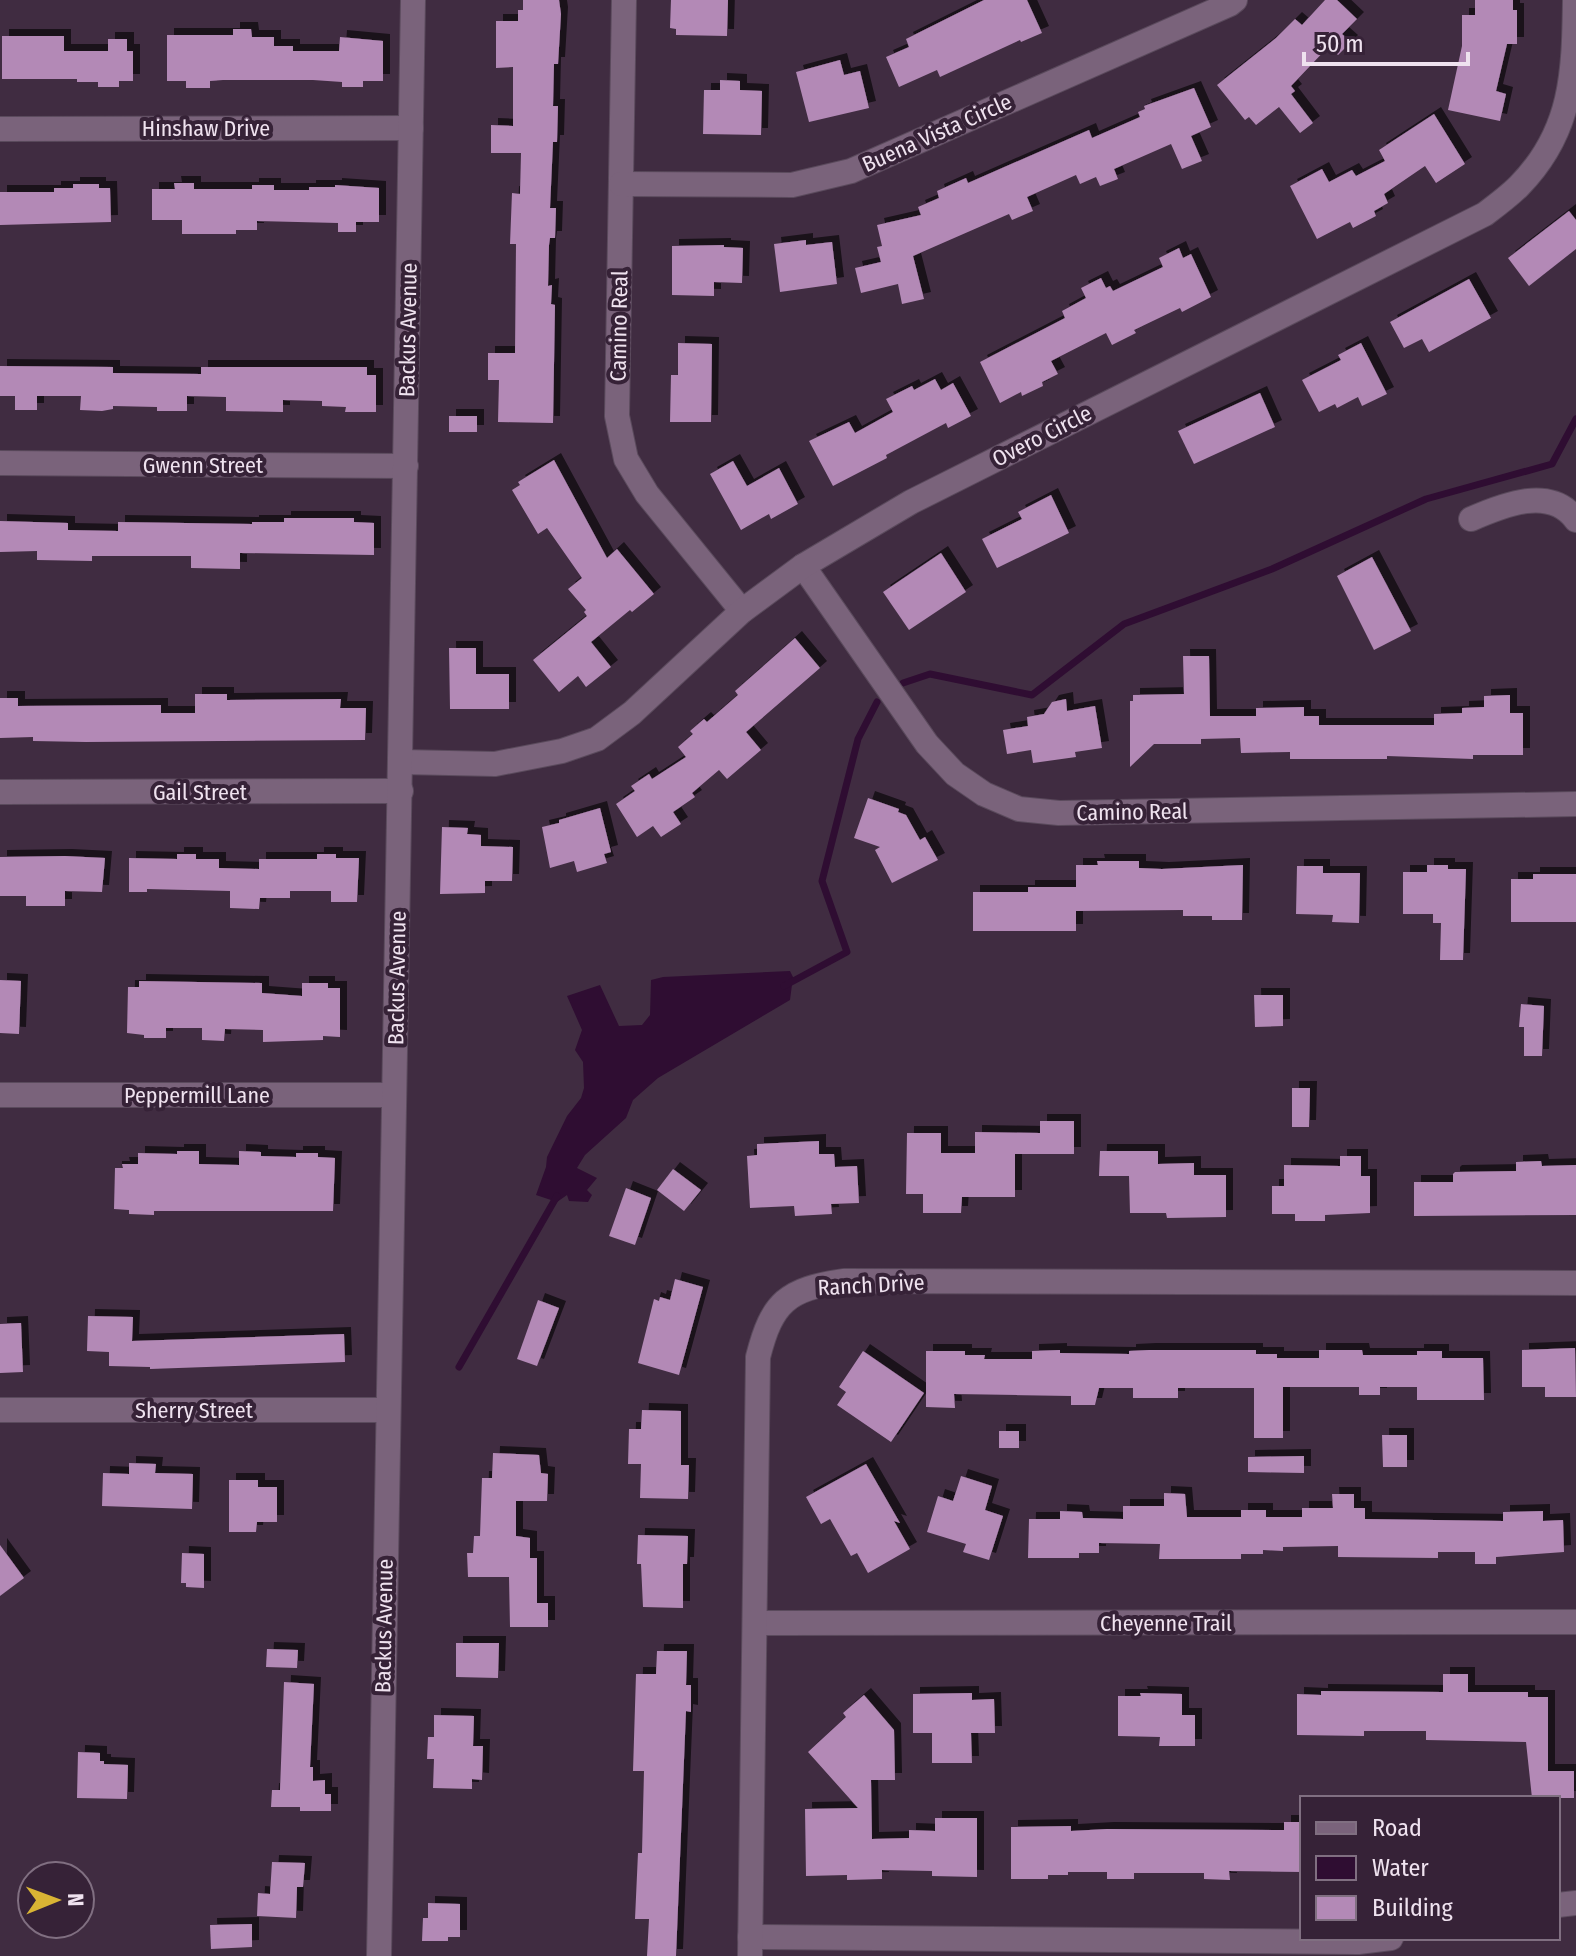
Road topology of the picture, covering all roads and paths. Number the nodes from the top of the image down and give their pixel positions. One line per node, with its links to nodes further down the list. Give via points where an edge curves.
1 (413, 0): 6 (street, Backus Avenue)
2 (624, 0): 8 (street, Camino Real)
3 (1235, 0): 8 (street, Buena Vista Circle, via 851,171 792,185)
4 (1575, 0): 5 (street, Overo Circle)
5 (1575, 37): 13 (street, Overo Circle, via 1570,94 1560,124 1519,186 1485,214 911,502)
6 (411, 128): 7 (street, Hinshaw Drive); 10 (street, Backus Avenue)
7 (0, 129)
8 (621, 184): 14 (street, Camino Real, via 617,416 626,459 647,494)
9 (0, 463): 10 (street, Gwenn Street)
10 (406, 466): 15 (street, Backus Avenue)
11 (1471, 519): 12 (street, via 1524,500 1557,503)
12 (1576, 520)
13 (803, 566): 14 (street, Overo Circle); 18 (street, Camino Real, via 927,744 965,781 1019,809 1059,813)
14 (742, 611): 15 (street, Overo Circle, via 597,739 495,764)
15 (402, 762): 16 (street, Backus Avenue)
16 (401, 791): 17 (street, Gail Street); 20 (street, Backus Avenue)
17 (0, 792)
18 (1576, 804)
19 (0, 1095): 20 (street, Peppermill Lane)
20 (394, 1095): 23 (street, Backus Avenue)
21 (1576, 1283): 25 (street, Ranch Drive, via 844,1281 810,1286 783,1303 766,1326 758,1357)
22 (0, 1410): 23 (street, Sherry Street)
23 (388, 1410): 28 (street, Backus Avenue)
24 (1576, 1622): 25 (street, Cheyenne Trail)
25 (755, 1623): 27 (street, Ranch Drive)
26 (1366, 1940): 27 (street)
27 (750, 1946)
28 (379, 1956)

